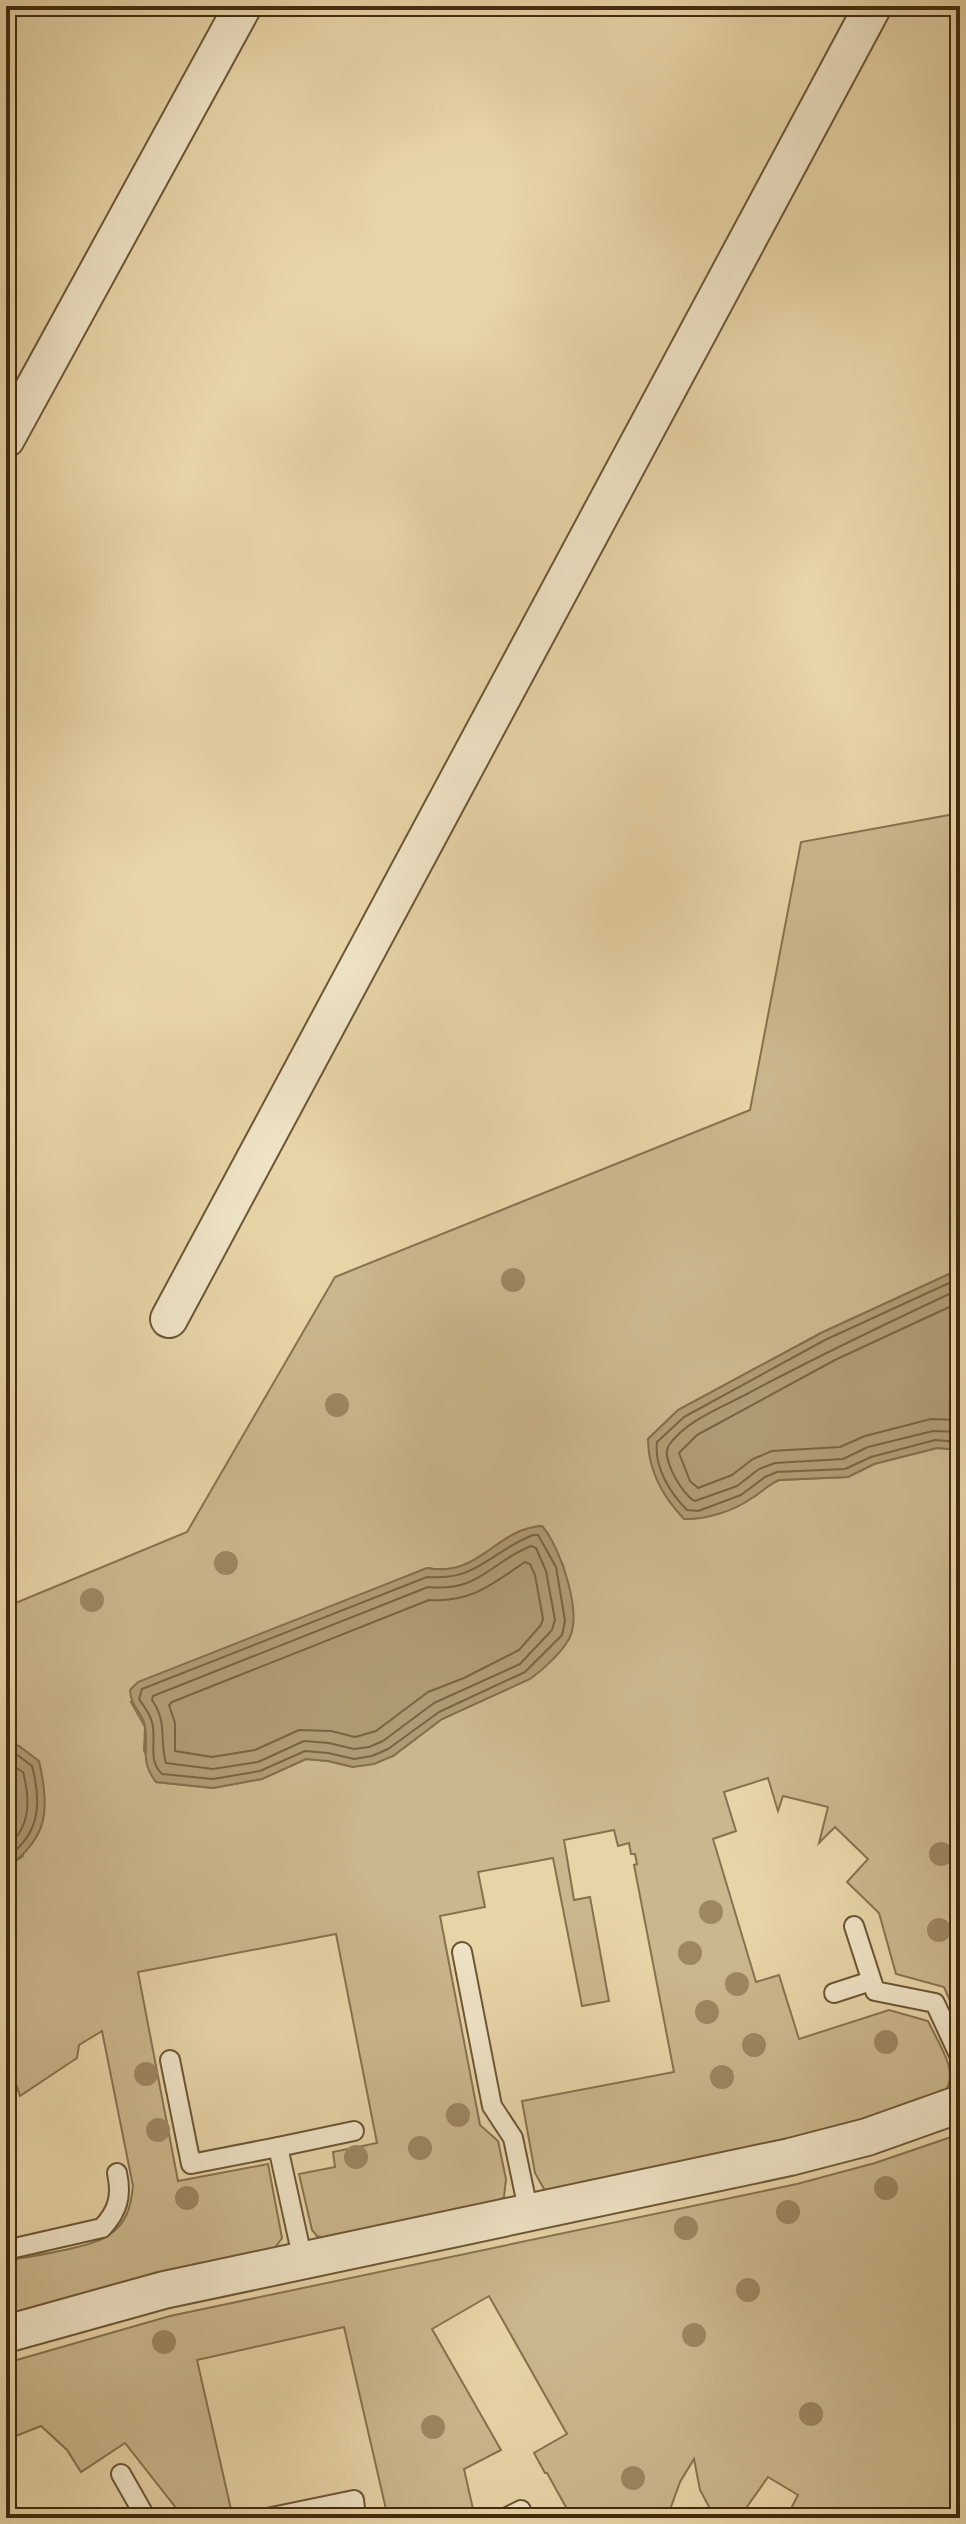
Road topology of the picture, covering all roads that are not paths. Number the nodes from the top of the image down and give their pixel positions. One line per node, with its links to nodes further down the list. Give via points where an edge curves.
1 (243, 6): 3 (street)
2 (873, 6): 4 (street)
3 (6, 439)
4 (169, 1319)
5 (854, 1926): 7 (lane)
6 (462, 1952): 15 (lane, via 492,2106 513,2138)
7 (871, 1981): 8 (lane); 9 (lane, via 875,1991 935,2003)
8 (834, 1993)
9 (960, 2057)
10 (170, 2060): 13 (lane, via 191,2164)
11 (960, 2104): 15 (street, via 790,2157)
12 (354, 2131): 13 (lane)
13 (278, 2147): 17 (lane)
14 (117, 2173): 16 (lane, via 119,2203 102,2228)
15 (529, 2214): 17 (street)
16 (6, 2250)
17 (303, 2261): 18 (street, via 164,2290)
18 (6, 2334)
19 (121, 2474): 20 (lane)
20 (146, 2518)
21 (267, 2518): 22 (lane, via 354,2500)
22 (356, 2518)

